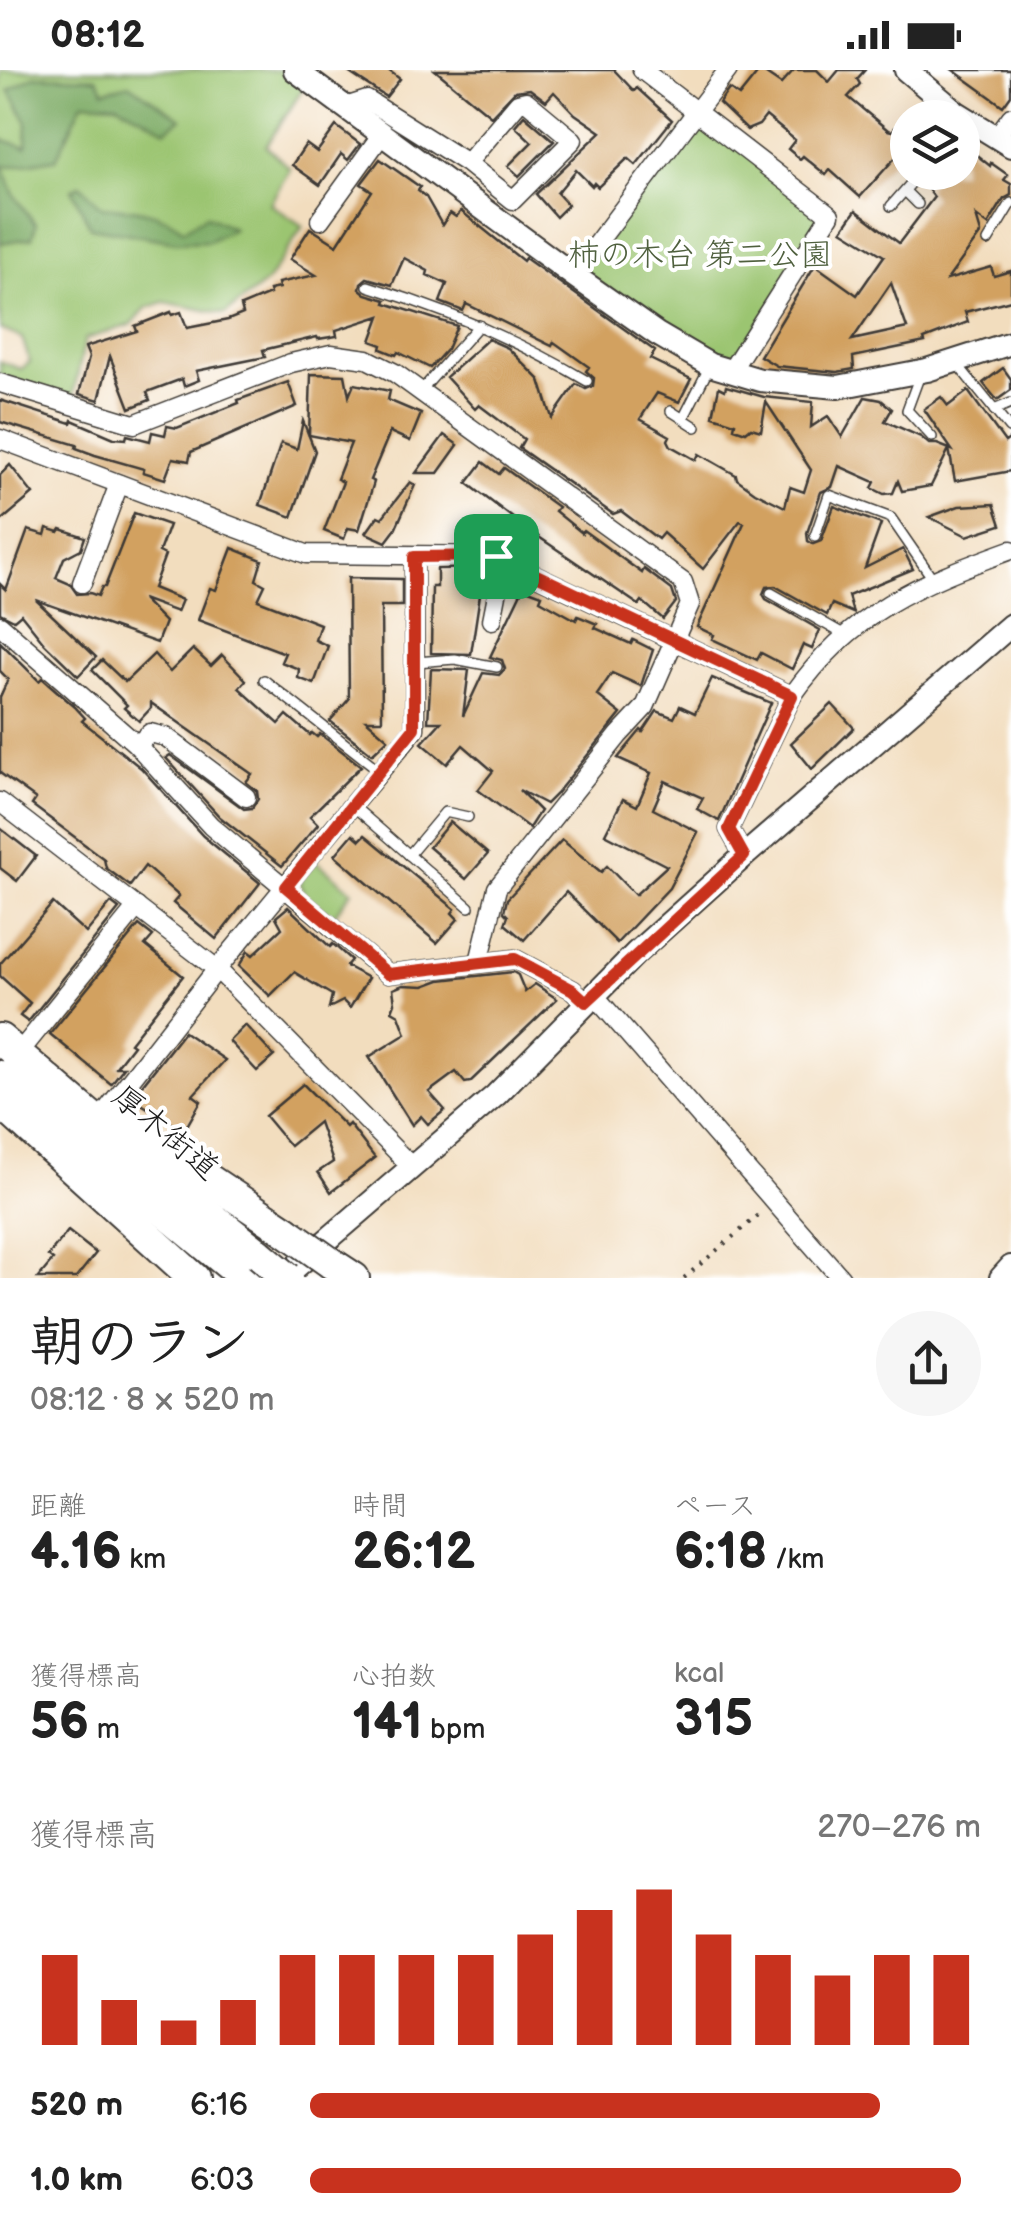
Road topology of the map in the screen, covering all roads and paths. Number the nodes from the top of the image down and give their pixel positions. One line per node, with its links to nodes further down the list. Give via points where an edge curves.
1 (642, 70): 7 (street)
2 (728, 70): 7 (street)
3 (906, 70): 5 (street)
4 (298, 71): 6 (street)
5 (942, 100)
6 (344, 106): 10 (street); 11 (street, via 367,100)
7 (697, 112): 18 (street); 23 (street, via 830,215)
8 (980, 124): 9 (street)
9 (1006, 133)
10 (382, 134): 16 (street); 18 (street)
11 (467, 163): 11 (street, via 513,200 573,140 526,101)
12 (906, 192): 14 (lane); 15 (lane)
13 (1011, 203): 17 (lane)
14 (918, 204)
15 (891, 206)
16 (332, 214)
17 (988, 241)
18 (573, 275): 23 (street, via 657,334)
19 (368, 286): 20 (lane)
20 (479, 325): 25 (lane); 27 (lane)
21 (1011, 343): 22 (street)
22 (956, 361): 24 (street); 29 (lane)
23 (721, 367): 24 (street, via 760,380 838,387); 31 (lane)
24 (921, 371): 34 (lane, via 908,410)
25 (587, 382)
26 (0, 383): 27 (street, via 134,424 331,354 368,358)
27 (420, 392): 48 (street, via 683,582 690,604)
28 (1011, 403): 29 (lane)
29 (994, 410): 33 (lane)
30 (671, 411): 31 (lane)
31 (684, 417): 32 (lane)
32 (696, 428)
33 (1008, 428)
34 (932, 437)
35 (0, 439): 36 (street)
36 (118, 484): 39 (street, via 306,554); 41 (street)
37 (815, 536): 42 (lane, via 829,495 891,518)
38 (1011, 550): 42 (street)
39 (414, 557): 40 (street); 49 (street)
40 (504, 560): 44 (street); 48 (street)
41 (81, 570)
42 (933, 578): 47 (street)
43 (771, 593): 47 (lane)
44 (492, 620)
45 (0, 625): 53 (street)
46 (1011, 625): 60 (street)
47 (845, 635): 52 (street)
48 (674, 639): 52 (street); 64 (street, via 645,708 497,888)
49 (414, 662): 50 (lane); 54 (street, via 414,728)
50 (497, 666)
51 (264, 680): 54 (lane)
52 (792, 696): 60 (street, via 729,829)
53 (137, 745): 55 (street, via 150,733 166,737); 61 (street, via 211,826)
54 (380, 771): 57 (street)
55 (246, 797)
56 (0, 802): 62 (street)
57 (352, 806): 59 (lane); 61 (street)
58 (468, 817): 59 (lane, via 445,812)
59 (409, 855): 63 (lane)
60 (744, 856): 66 (street)
61 (286, 887): 64 (street, via 388,974); 65 (street)
62 (136, 906): 65 (street); 67 (street)
63 (469, 907)
64 (479, 962): 66 (street, via 522,960)
65 (217, 968): 69 (street); 70 (street)
66 (590, 998): 70 (street); 71 (street)
67 (6, 1056): 69 (highway); 73 (highway, 厚木街道, via 164,1180)
68 (0, 1102): 75 (highway)
69 (106, 1111): 74 (highway, bridge)
70 (413, 1168): 76 (street)
71 (774, 1201): 77 (path); 78 (street)
72 (1011, 1267): 79 (street)
73 (247, 1268): 76 (highway, 厚木街道, bridge)
74 (342, 1270)
75 (194, 1278)
76 (285, 1278)
77 (684, 1278)
78 (841, 1278)
79 (1000, 1278)

